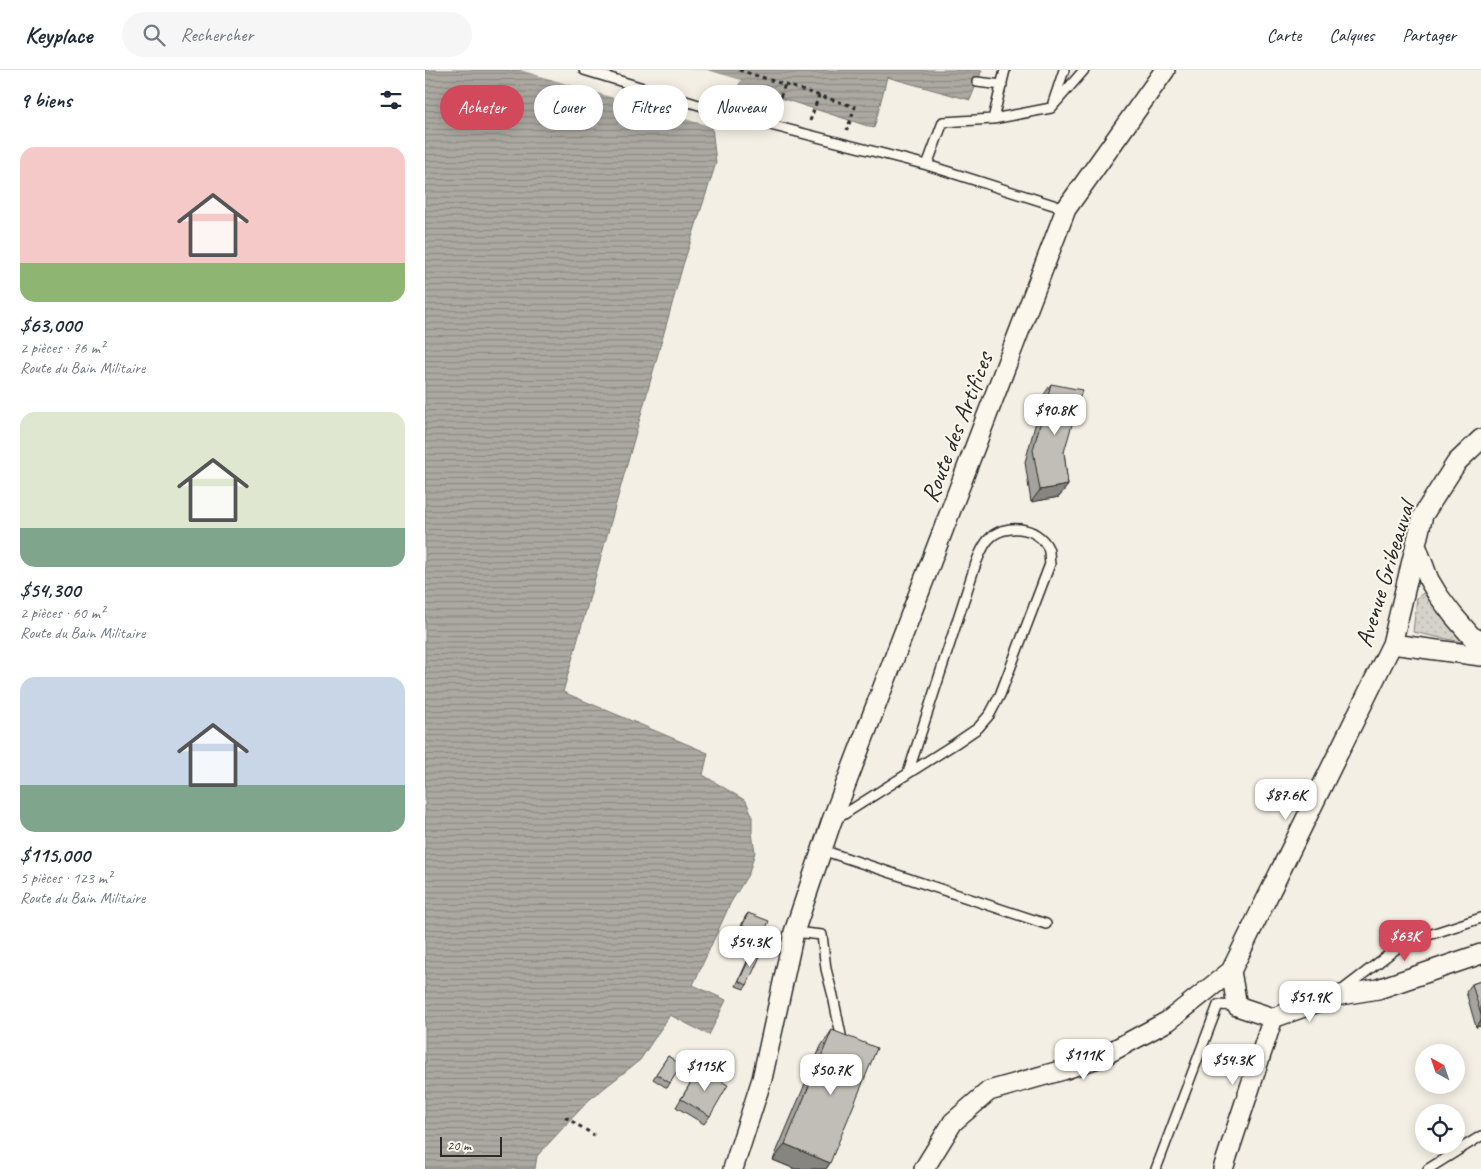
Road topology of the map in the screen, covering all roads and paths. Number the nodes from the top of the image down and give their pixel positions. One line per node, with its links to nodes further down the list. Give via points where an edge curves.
1 (584, 70): 12 (lane)
2 (739, 70): 8 (path)
3 (1005, 70): 9 (lane)
4 (1064, 70): 13 (lane)
5 (1084, 70): 13 (lane)
6 (1165, 70): 19 (street, Route des Artifices)
7 (977, 82): 9 (lane)
8 (785, 84): 10 (path); 11 (path)
9 (1002, 85): 14 (lane)
10 (784, 87)
11 (819, 95): 16 (path); 17 (path, via 855,107)
12 (698, 105)
13 (1051, 108): 14 (lane)
14 (993, 119): 18 (lane, via 943,122)
15 (784, 128): 16 (lane)
16 (806, 134): 17 (lane)
17 (843, 143): 18 (lane)
18 (927, 165): 19 (lane)
19 (1067, 209): 26 (street, Route des Artifices)
20 (1481, 439): 21 (street, Avenue Gribeauval, via 1457,462 1423,514)
21 (1416, 545): 22 (street, via 1438,595 1471,636); 23 (street, Avenue Gribeauval)
22 (1481, 641)
23 (1392, 644): 24 (street); 32 (street, Avenue Gribeauval)
24 (1481, 656)
25 (908, 773): 25 (lane, via 977,728 990,714 1050,564 1049,550 1036,534 1012,528 1001,531 989,540 980,554); 26 (lane)
26 (831, 823): 27 (street, Route des Artifices)
27 (823, 850): 29 (lane); 30 (street, Route des Artifices)
28 (1481, 918): 33 (lane, via 1404,943)
29 (1046, 924)
30 (794, 932): 36 (lane, via 822,935); 40 (street, Route des Artifices, via 762,1079)
31 (1481, 954): 33 (street, via 1378,989)
32 (1231, 971): 34 (street); 41 (street, via 1168,1021 1103,1056 989,1091 953,1122)
33 (1335, 996): 35 (street)
34 (1237, 1006): 35 (street); 42 (lane, via 1217,1005)
35 (1273, 1018): 43 (street)
36 (842, 1040)
37 (565, 1117): 38 (path)
38 (594, 1135)
39 (1481, 1136): 44 (lane)
40 (733, 1169)
41 (924, 1169)
42 (1156, 1169)
43 (1223, 1169)
44 (1428, 1169)

